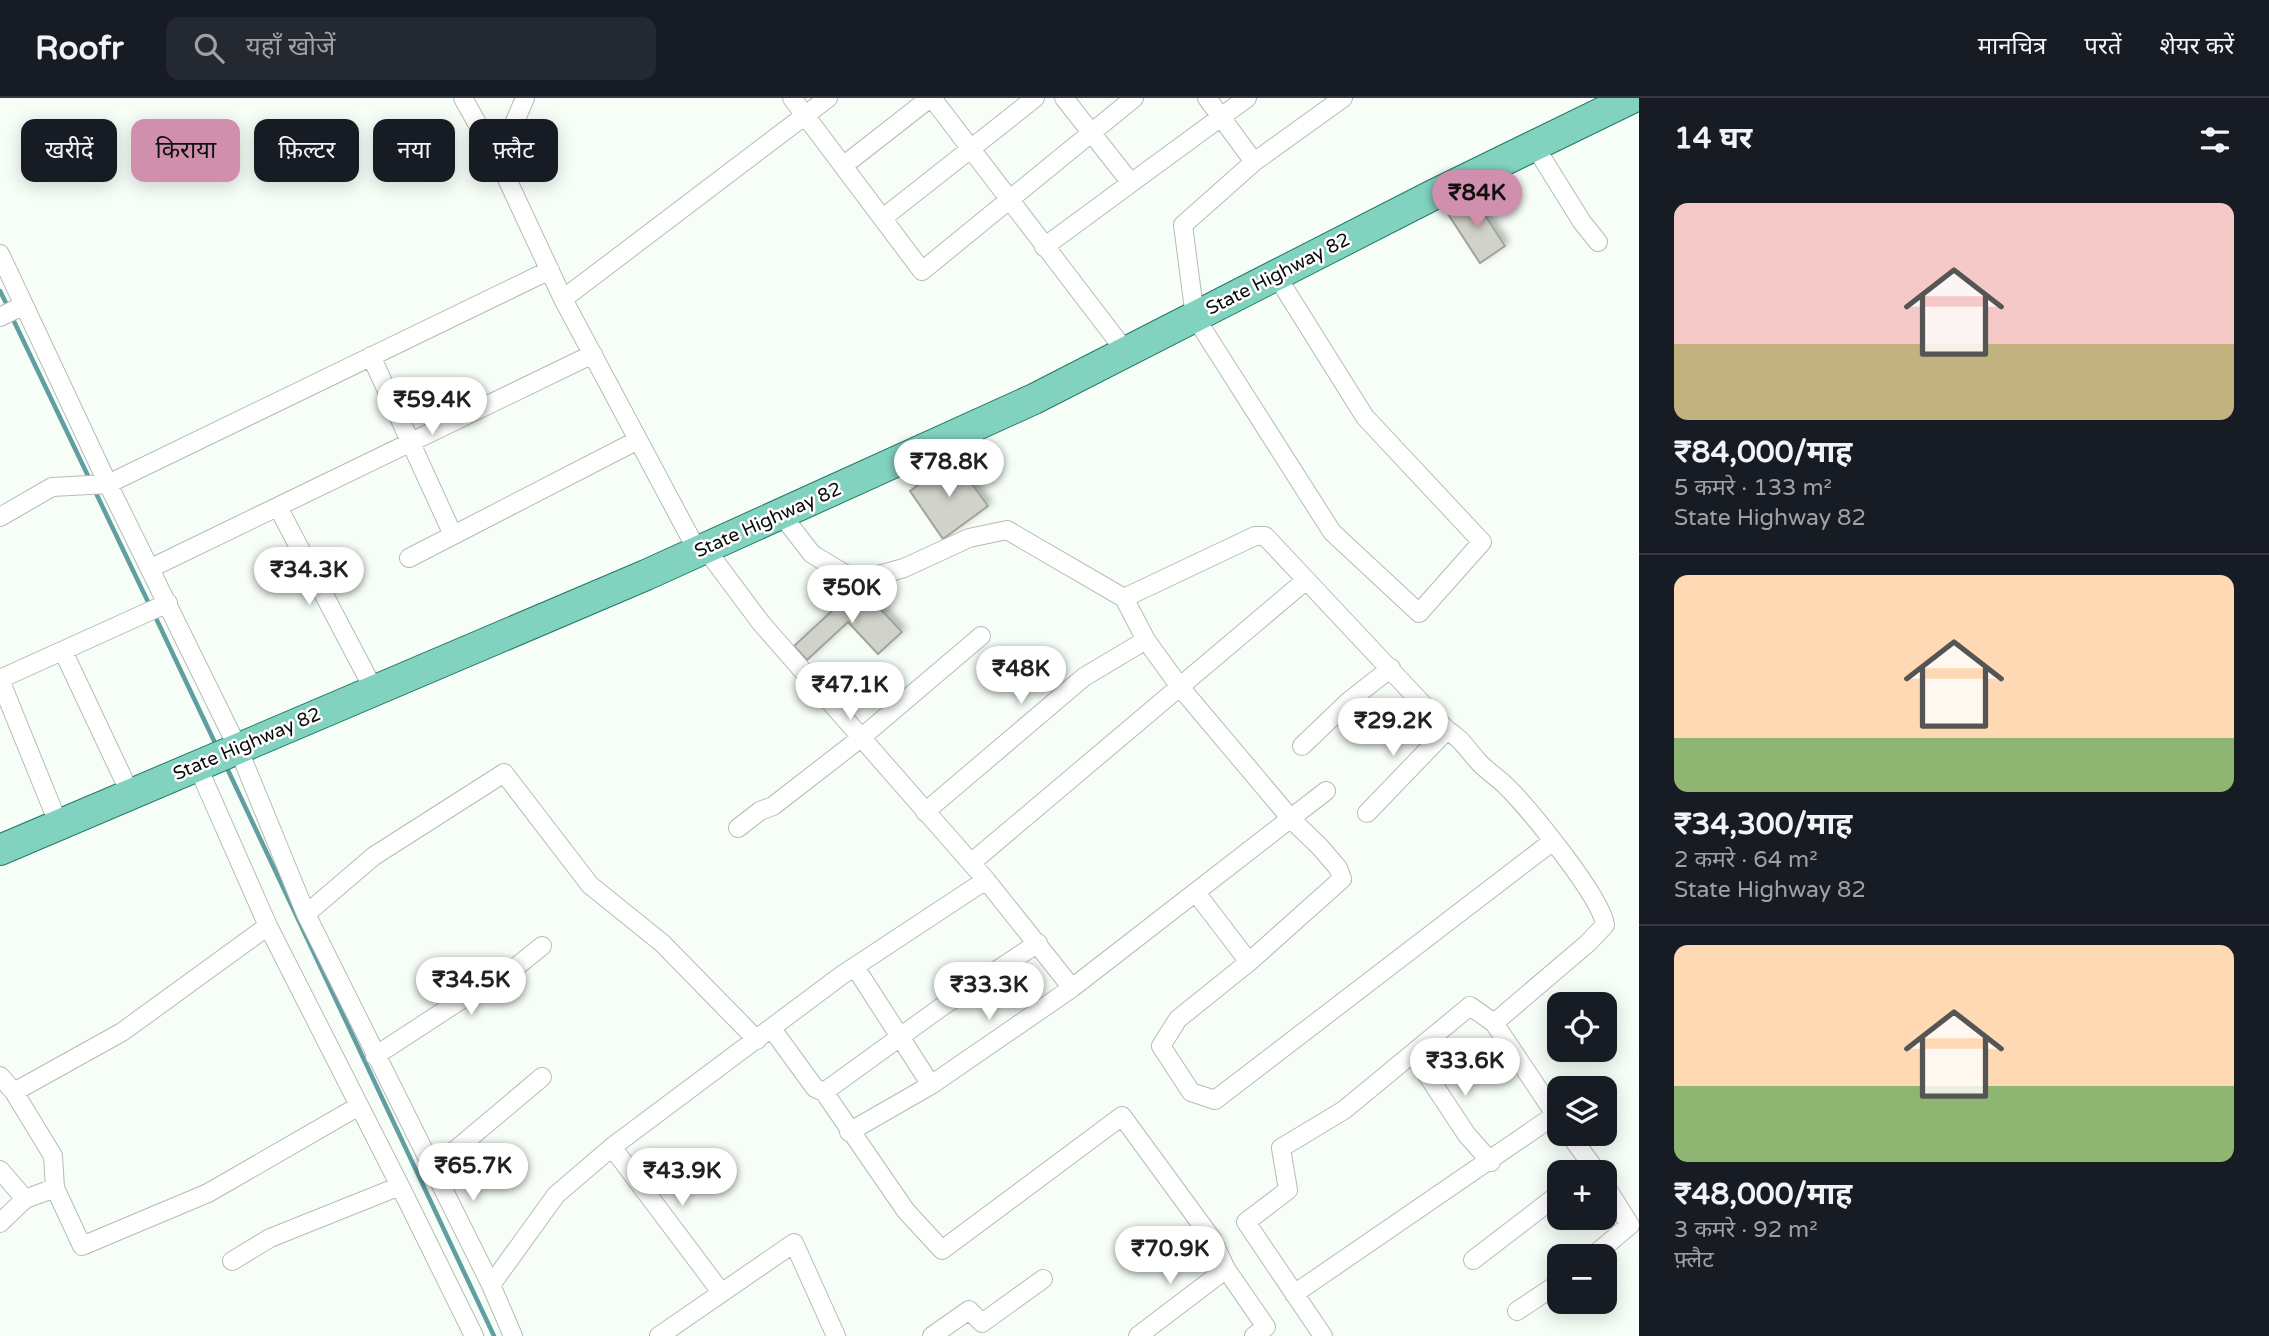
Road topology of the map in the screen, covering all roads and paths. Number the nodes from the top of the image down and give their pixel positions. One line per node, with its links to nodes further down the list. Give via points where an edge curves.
1 (463, 98): 15 (street)
2 (525, 98): 16 (street)
3 (792, 98): 13 (street)
4 (828, 98): 13 (street)
5 (931, 98): 19 (street); 21 (street)
6 (1035, 98): 19 (street)
7 (1064, 98): 17 (street)
8 (1134, 98): 17 (street)
9 (1207, 98): 14 (street)
10 (1247, 98): 14 (street)
11 (1343, 98): 20 (street)
12 (1632, 98): 18 (main road, State Highway 82)
13 (805, 115): 21 (street); 31 (street)
14 (1222, 118): 20 (street); 23 (street)
15 (475, 119)
16 (516, 119)
17 (1091, 132): 23 (street); 24 (street)
18 (1534, 145): 26 (street); 30 (main road, State Highway 82)
19 (971, 149): 24 (street); 25 (street)
20 (1254, 162): 33 (street, via 1182,225)
21 (843, 166): 25 (street)
22 (508, 182): 29 (street)
23 (1130, 183): 27 (street)
24 (1010, 201): 25 (street, via 922,271); 27 (street)
25 (883, 218)
26 (1598, 242)
27 (1044, 247): 34 (street)
28 (0, 254): 32 (street)
29 (550, 270): 31 (street); 36 (street)
30 (1276, 275): 33 (main road, State Highway 82); 33 (street, via 1365,417 1482,542 1419,614 1332,532)
31 (564, 299): 35 (street)
32 (11, 312): 39 (street)
33 (1195, 317): 34 (main road, State Highway 82)
34 (1126, 352): 41 (main road, State Highway 82)
35 (593, 354): 37 (street); 38 (street)
36 (372, 356): 38 (street); 39 (street)
37 (638, 440): 43 (street); 44 (street)
38 (413, 441): 40 (street); 43 (street)
39 (97, 484): 42 (street, via 52,487); 46 (street)
40 (278, 507): 46 (street); 56 (street)
41 (781, 514): 44 (main road, State Highway 82); 48 (street, via 811,554 850,576 875,576 905,568 969,538 1007,530)
42 (0, 517)
43 (453, 536): 45 (street)
44 (702, 550): 56 (main road, State Highway 82); 58 (street)
45 (409, 558)
46 (151, 568): 49 (street)
47 (1305, 581): 48 (street, via 1265,536 1255,536); 53 (street); 55 (street)
48 (1124, 598): 51 (street)
49 (158, 608): 52 (street); 60 (street)
50 (981, 636): 58 (street)
51 (1146, 640): 55 (street); 63 (street, via 1084,677)
52 (63, 651): 54 (street); 62 (street)
53 (1391, 668): 57 (street); 59 (street)
54 (0, 679): 66 (street)
55 (1180, 687): 65 (street); 70 (street)
56 (374, 691): 60 (main road, State Highway 82)
57 (1447, 730): 64 (street); 68 (street, via 1507,786)
58 (862, 737): 63 (street); 67 (street)
59 (1301, 746)
60 (219, 756): 62 (main road, State Highway 82); 73 (street); 74 (street)
61 (1326, 791): 65 (street)
62 (130, 793): 66 (main road, State Highway 82)
63 (925, 811): 70 (street)
64 (1367, 813)
65 (1292, 820): 72 (street); 77 (street, via 1338,868 1342,879)
66 (59, 825): 69 (main road, State Highway 82)
67 (738, 828)
68 (1553, 841): 77 (street, via 1214,1100 1191,1092 1161,1046 1178,1019); 80 (street, via 1595,902 1605,925)
69 (0, 850)
70 (971, 863): 71 (street)
71 (986, 880): 75 (street); 78 (street)
72 (1197, 894): 77 (street); 79 (street)
73 (306, 914): 83 (street, via 374,856 504,773 590,884 662,943); 85 (street)
74 (268, 926): 89 (street, via 122,1032); 92 (street)
75 (1038, 943): 79 (street); 82 (street)
76 (542, 946): 85 (street, via 486,991 470,994)
77 (1249, 962)
78 (855, 967): 81 (street); 82 (street)
79 (1072, 988): 88 (street)
80 (1494, 1023): 84 (street, via 1470,1006); 91 (street)
81 (772, 1029): 83 (street); 90 (street, via 815,1088)
82 (900, 1037): 88 (street); 90 (street)
83 (757, 1040): 95 (street)
84 (1414, 1055): 96 (street, via 1467,1135); 113 (street, via 1344,1110 1281,1148 1288,1190 1246,1222)
85 (375, 1056): 97 (street)
86 (0, 1076): 89 (street)
87 (542, 1077): 97 (street)
88 (931, 1085): 94 (street)
89 (14, 1092): 100 (street, via 53,1156)
90 (824, 1092): 94 (street)
91 (1547, 1103)
92 (359, 1107): 99 (street); 100 (street, via 208,1193 82,1246)
93 (1547, 1125): 96 (street)
94 (849, 1132): 108 (street, via 906,1211 942,1250 1122,1116 1212,1239)
95 (612, 1147): 110 (street, via 556,1195); 112 (street)
96 (1491, 1162): 113 (street)
97 (434, 1168): 110 (street)
98 (0, 1170): 101 (street)
99 (400, 1186): 107 (street, via 270,1238); 115 (street)
100 (55, 1188): 101 (street)
101 (25, 1199): 104 (street)
102 (1547, 1203): 106 (street)
103 (1617, 1204): 105 (street, via 1630,1225)
104 (0, 1223)
105 (1607, 1244)
106 (1473, 1260)
107 (232, 1261)
108 (1226, 1269): 120 (street); 121 (street, via 1266,1326)
109 (1043, 1279): 119 (street, via 982,1323 969,1310)
110 (491, 1285): 116 (street)
111 (1547, 1291): 114 (street)
112 (721, 1292): 117 (street); 118 (street, via 794,1243)
113 (1294, 1293): 122 (street)
114 (1517, 1311)
115 (474, 1336)
116 (513, 1336)
117 (659, 1336)
118 (836, 1336)
119 (932, 1336)
120 (1138, 1336)
121 (1254, 1336)
122 (1323, 1336)

